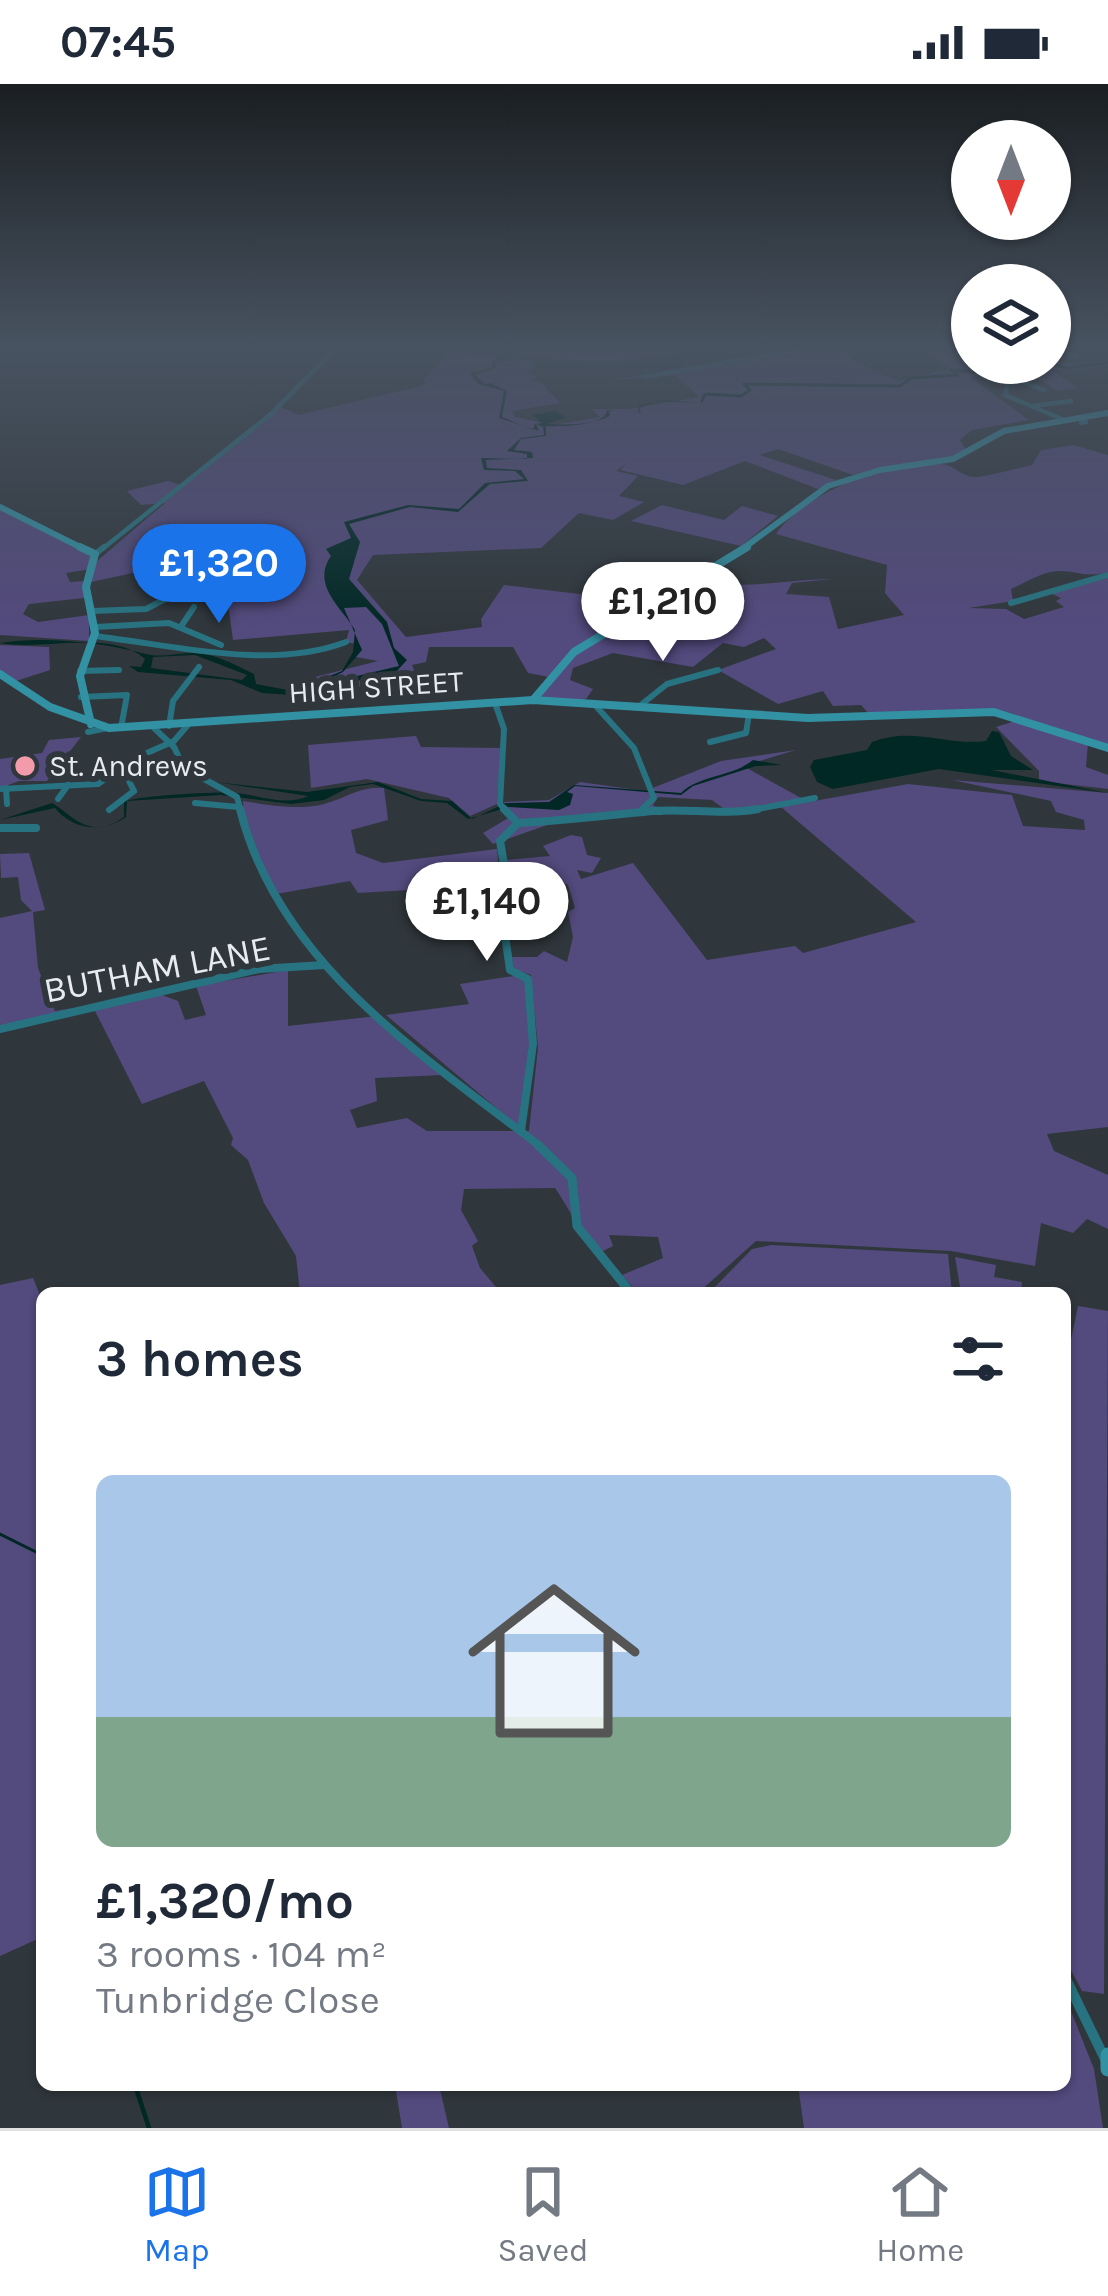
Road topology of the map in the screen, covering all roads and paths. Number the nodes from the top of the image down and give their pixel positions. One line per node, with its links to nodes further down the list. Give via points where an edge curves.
1 (239, 439): 4 (street)
2 (987, 439): 20 (main road, via 953,458 828,485 754,543 574,652)
3 (0, 507): 4 (main road)
4 (95, 554): 9 (main road, via 86,587)
5 (1108, 575): 7 (street)
6 (171, 596): 9 (street, via 146,609)
7 (1011, 603)
8 (194, 607): 10 (street)
9 (92, 611): 11 (main road)
10 (180, 626): 11 (street); 13 (street)
11 (93, 638): 13 (street); 14 (main road)
12 (346, 642): 13 (street, via 317,653)
13 (225, 647)
14 (80, 670): 15 (street); 19 (main road)
15 (119, 670)
16 (718, 670): 23 (street, via 668,684)
17 (195, 673): 27 (street, via 173,701)
18 (0, 674): 25 (main road, HIGH STREET)
19 (81, 698): 25 (main road); 29 (street, via 116,692 128,701)
20 (532, 700): 21 (main road, HIGH STREET); 22 (main road, HIGH STREET)
21 (495, 704): 26 (main road, HIGH STREET); 43 (street, via 504,729 502,807)
22 (594, 704): 23 (main road, HIGH STREET); 42 (street, via 634,748 654,798)
23 (642, 704): 24 (main road, HIGH STREET)
24 (749, 714): 30 (street, via 746,734); 32 (main road, HIGH STREET, via 994,712)
25 (91, 724): 29 (main road, HIGH STREET)
26 (187, 726): 27 (main road, HIGH STREET); 31 (street)
27 (169, 727): 28 (main road, HIGH STREET)
28 (154, 728): 29 (main road, HIGH STREET); 31 (street)
29 (121, 729)
30 (709, 739)
31 (169, 743): 33 (street); 39 (street, via 184,768)
32 (1108, 748)
33 (113, 773): 34 (street, via 98,784); 41 (street, via 134,791)
34 (68, 785): 35 (street); 37 (street)
35 (3, 788): 38 (street)
36 (815, 798): 42 (street, via 729,814)
37 (58, 799)
38 (4, 802)
39 (238, 803): 40 (street); 46 (street, via 274,898)
40 (199, 805)
41 (109, 810)
42 (629, 814): 43 (street)
43 (518, 823): 48 (street, via 500,842 506,882 499,894 510,970 527,980 530,1001)
44 (0, 828): 45 (street)
45 (36, 828)
46 (324, 965): 47 (street, BUTHAM LANE, via 259,969); 48 (street)
47 (0, 1029)
48 (521, 1131): 49 (street, via 572,1178 577,1226)
49 (627, 1287)
50 (1071, 1990): 51 (street)
51 (1107, 2062)

